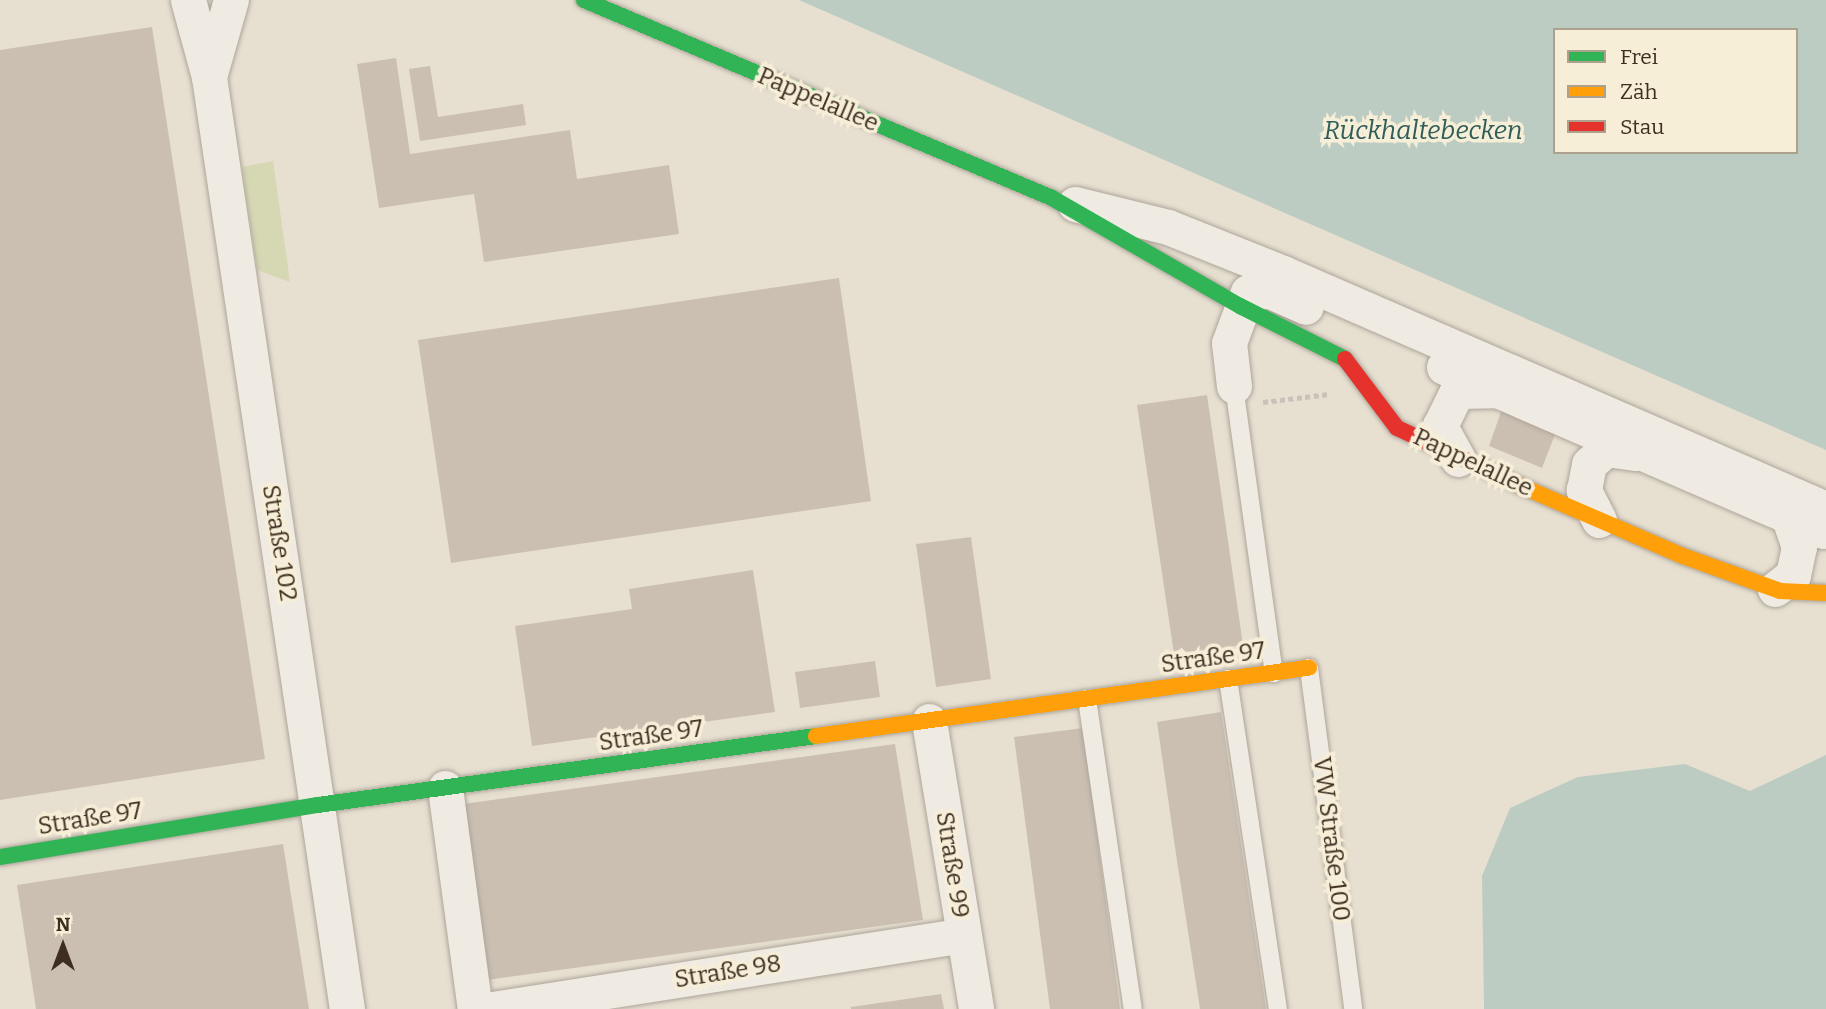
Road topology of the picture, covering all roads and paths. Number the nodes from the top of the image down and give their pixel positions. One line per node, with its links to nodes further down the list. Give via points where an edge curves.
1 (188, 0): 4 (street, Straße 102)
2 (231, 0): 4 (street, Straße 102)
3 (584, 0): 5 (street, Pappelallee)
4 (209, 77): 23 (street, Straße 102)
5 (1052, 198): 6 (street, Pappelallee); 11 (street, Pappelallee, via 1168,228 1283,273)
6 (1240, 306): 7 (street, via 1228,343); 8 (street, via 1248,292 1270,290); 10 (street, Pappelallee, via 1341,354 1397,428)
7 (1234, 386): 18 (lane)
8 (1496, 390): 9 (street); 10 (street, via 1457,391 1440,426)
9 (1639, 453): 12 (street); 13 (street, via 1606,449 1590,464 1584,490)
10 (1458, 459): 13 (street, Pappelallee)
11 (1826, 509)
12 (1789, 518): 14 (street); 15 (street, via 1799,547 1793,575)
13 (1599, 520): 15 (street, Pappelallee)
14 (1826, 533)
15 (1775, 589): 16 (street, Pappelallee)
16 (1826, 593)
17 (1310, 668): 18 (street, Straße 97); 32 (lane, VW Straße 100)
18 (1274, 673): 19 (street, Straße 97)
19 (1228, 680): 20 (street, Straße 97); 31 (lane)
20 (1087, 699): 21 (street, Straße 97); 30 (lane)
21 (929, 721): 22 (street, Straße 97); 25 (street, Straße 99)
22 (445, 788): 23 (street, Straße 97); 27 (street)
23 (318, 805): 24 (street, Straße 97); 26 (street, Straße 102)
24 (0, 857)
25 (963, 935): 28 (street, Straße 98); 29 (street, Straße 99)
26 (346, 1009)
27 (475, 1009)
28 (492, 1009)
29 (975, 1009)
30 (1133, 1009)
31 (1278, 1009)
32 (1353, 1009)

